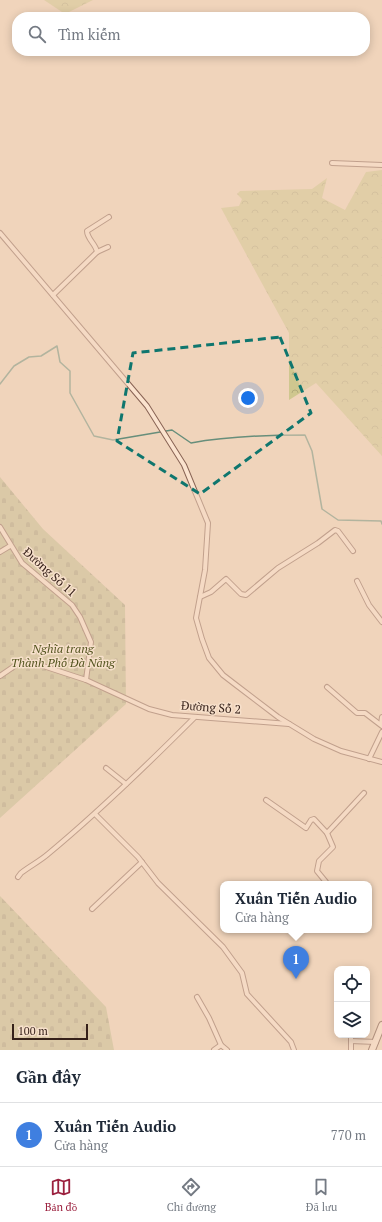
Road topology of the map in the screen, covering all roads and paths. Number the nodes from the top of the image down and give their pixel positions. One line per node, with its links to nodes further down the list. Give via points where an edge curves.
1 (332, 163): 2 (street)
2 (382, 165)
3 (108, 217): 6 (street, via 87,231)
4 (0, 233): 7 (street)
5 (108, 247): 6 (street)
6 (97, 252): 7 (street)
7 (53, 295): 13 (street, via 147,406 184,465 208,523)
8 (0, 527): 9 (street, Đường Số 11)
9 (10, 546): 10 (street); 16 (street, Đường Số 11, via 22,563 72,605 80,617 91,642)
10 (0, 552)
11 (353, 552): 13 (street, via 335,530 318,544 278,568 246,595 241,594 226,579 211,592)
12 (356, 581): 14 (street)
13 (200, 597): 20 (street, via 196,618 209,658 223,675)
14 (382, 622)
15 (0, 676): 16 (street, Đường Số 2, via 26,662 50,667)
16 (86, 680): 19 (street, Đường Số 2, via 148,708)
17 (327, 687): 21 (street, via 357,713 366,713)
18 (382, 717): 21 (street)
19 (194, 718): 20 (street, Đường Số 2); 26 (street)
20 (290, 724): 23 (street, via 314,740)
21 (382, 725)
22 (382, 732): 23 (street)
23 (369, 759): 24 (street)
24 (382, 762)
25 (106, 768): 26 (street)
26 (126, 784): 29 (street)
27 (364, 794): 30 (street)
28 (266, 800): 30 (street, via 306,828 311,820 314,820)
29 (95, 814): 31 (street); 32 (street)
30 (327, 833): 33 (street, via 333,847 319,861 317,872)
31 (142, 862): 34 (street); 42 (street, via 158,883 223,947 242,973 247,994 291,1042)
32 (18, 877)
33 (325, 881)
34 (92, 909)
35 (196, 996): 39 (street)
36 (382, 1025): 38 (main road)
37 (351, 1041): 38 (street); 43 (street)
38 (376, 1042): 44 (main road)
39 (221, 1045): 40 (street); 41 (street)
40 (214, 1050)
41 (226, 1050)
42 (294, 1050)
43 (351, 1050)
44 (372, 1050)

